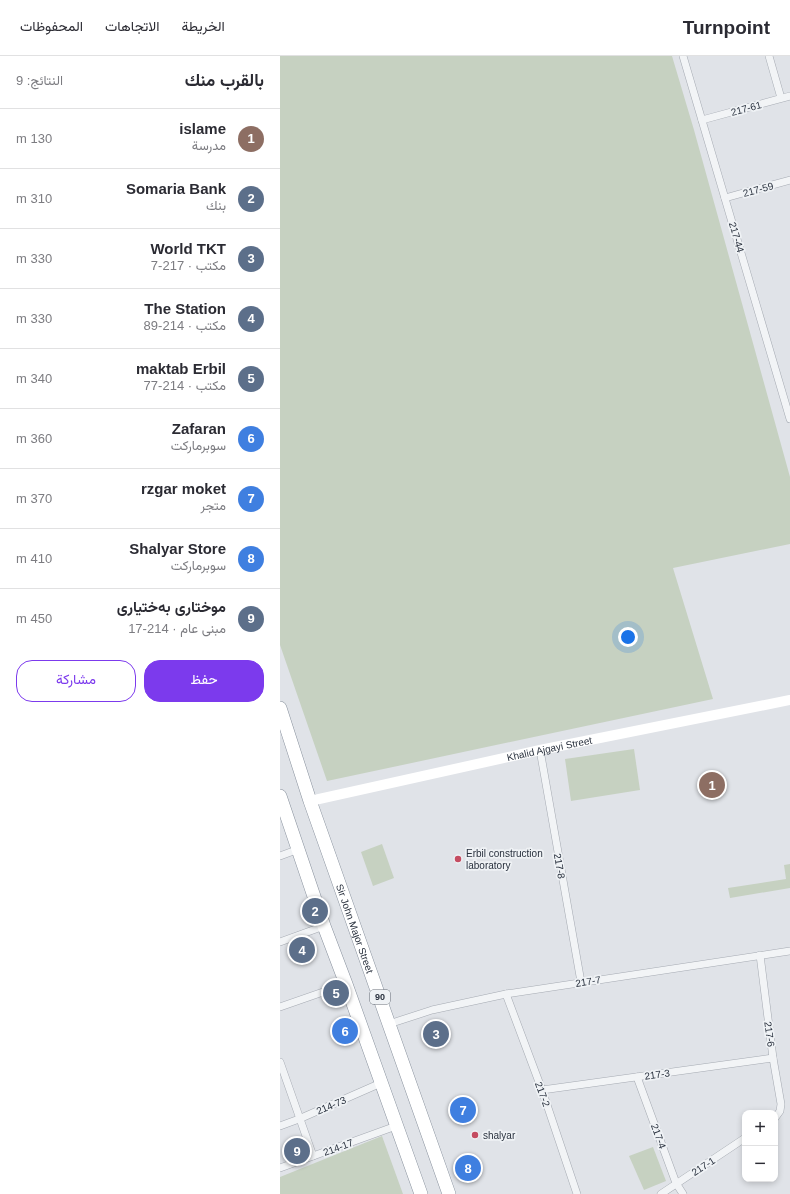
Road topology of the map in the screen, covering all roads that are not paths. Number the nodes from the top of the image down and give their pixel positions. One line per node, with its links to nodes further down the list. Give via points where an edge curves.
1 (683, 56): 5 (street, 217-44)
2 (769, 56): 4 (street)
3 (790, 96): 4 (street, 217-61)
4 (781, 98): 5 (street, 217-61)
5 (702, 120): 7 (street, 217-44)
6 (790, 180): 7 (street, 217-59)
7 (725, 198): 8 (street, 217-44)
8 (790, 419)
9 (790, 700): 11 (street, Khalid Ajgayi Street)
10 (280, 708): 13 (highway, Sir John Major Street / 90)
11 (540, 750): 13 (street, Khalid Ajgayi Street); 20 (street, 217-8)
12 (280, 796): 14 (highway)
13 (310, 801): 24 (highway, Sir John Major Street / 90)
14 (299, 849): 15 (street); 16 (highway)
15 (280, 856)
16 (324, 926): 17 (street); 21 (highway)
17 (280, 942)
18 (790, 951): 19 (street, 217-7)
19 (760, 956): 20 (street, 217-7); 25 (street, 217-6)
20 (580, 982): 22 (street, 217-7)
21 (346, 984): 23 (street); 28 (highway)
22 (506, 994): 24 (street, 217-7, via 432,1010); 29 (street, 217-2)
23 (280, 1007)
24 (389, 1024): 39 (highway, Sir John Major Street / 90)
25 (773, 1058): 27 (street, 217-3); 30 (street, 217-6, via 781,1104)
26 (280, 1062): 31 (street)
27 (637, 1077): 29 (street, 217-3); 37 (street, 217-4)
28 (381, 1083): 31 (street, 214-73); 33 (highway)
29 (542, 1090): 40 (street, 217-2)
30 (778, 1114)
31 (299, 1119): 32 (street, 214-73); 35 (street)
32 (280, 1126)
33 (396, 1126): 35 (street, 214-17); 38 (highway)
34 (742, 1140): 37 (street, 217-1)
35 (313, 1156): 36 (street, 214-17)
36 (280, 1168)
37 (676, 1184): 41 (street, 217-1); 42 (street, 217-4)
38 (421, 1194)
39 (449, 1194)
40 (577, 1194)
41 (661, 1194)
42 (683, 1194)

